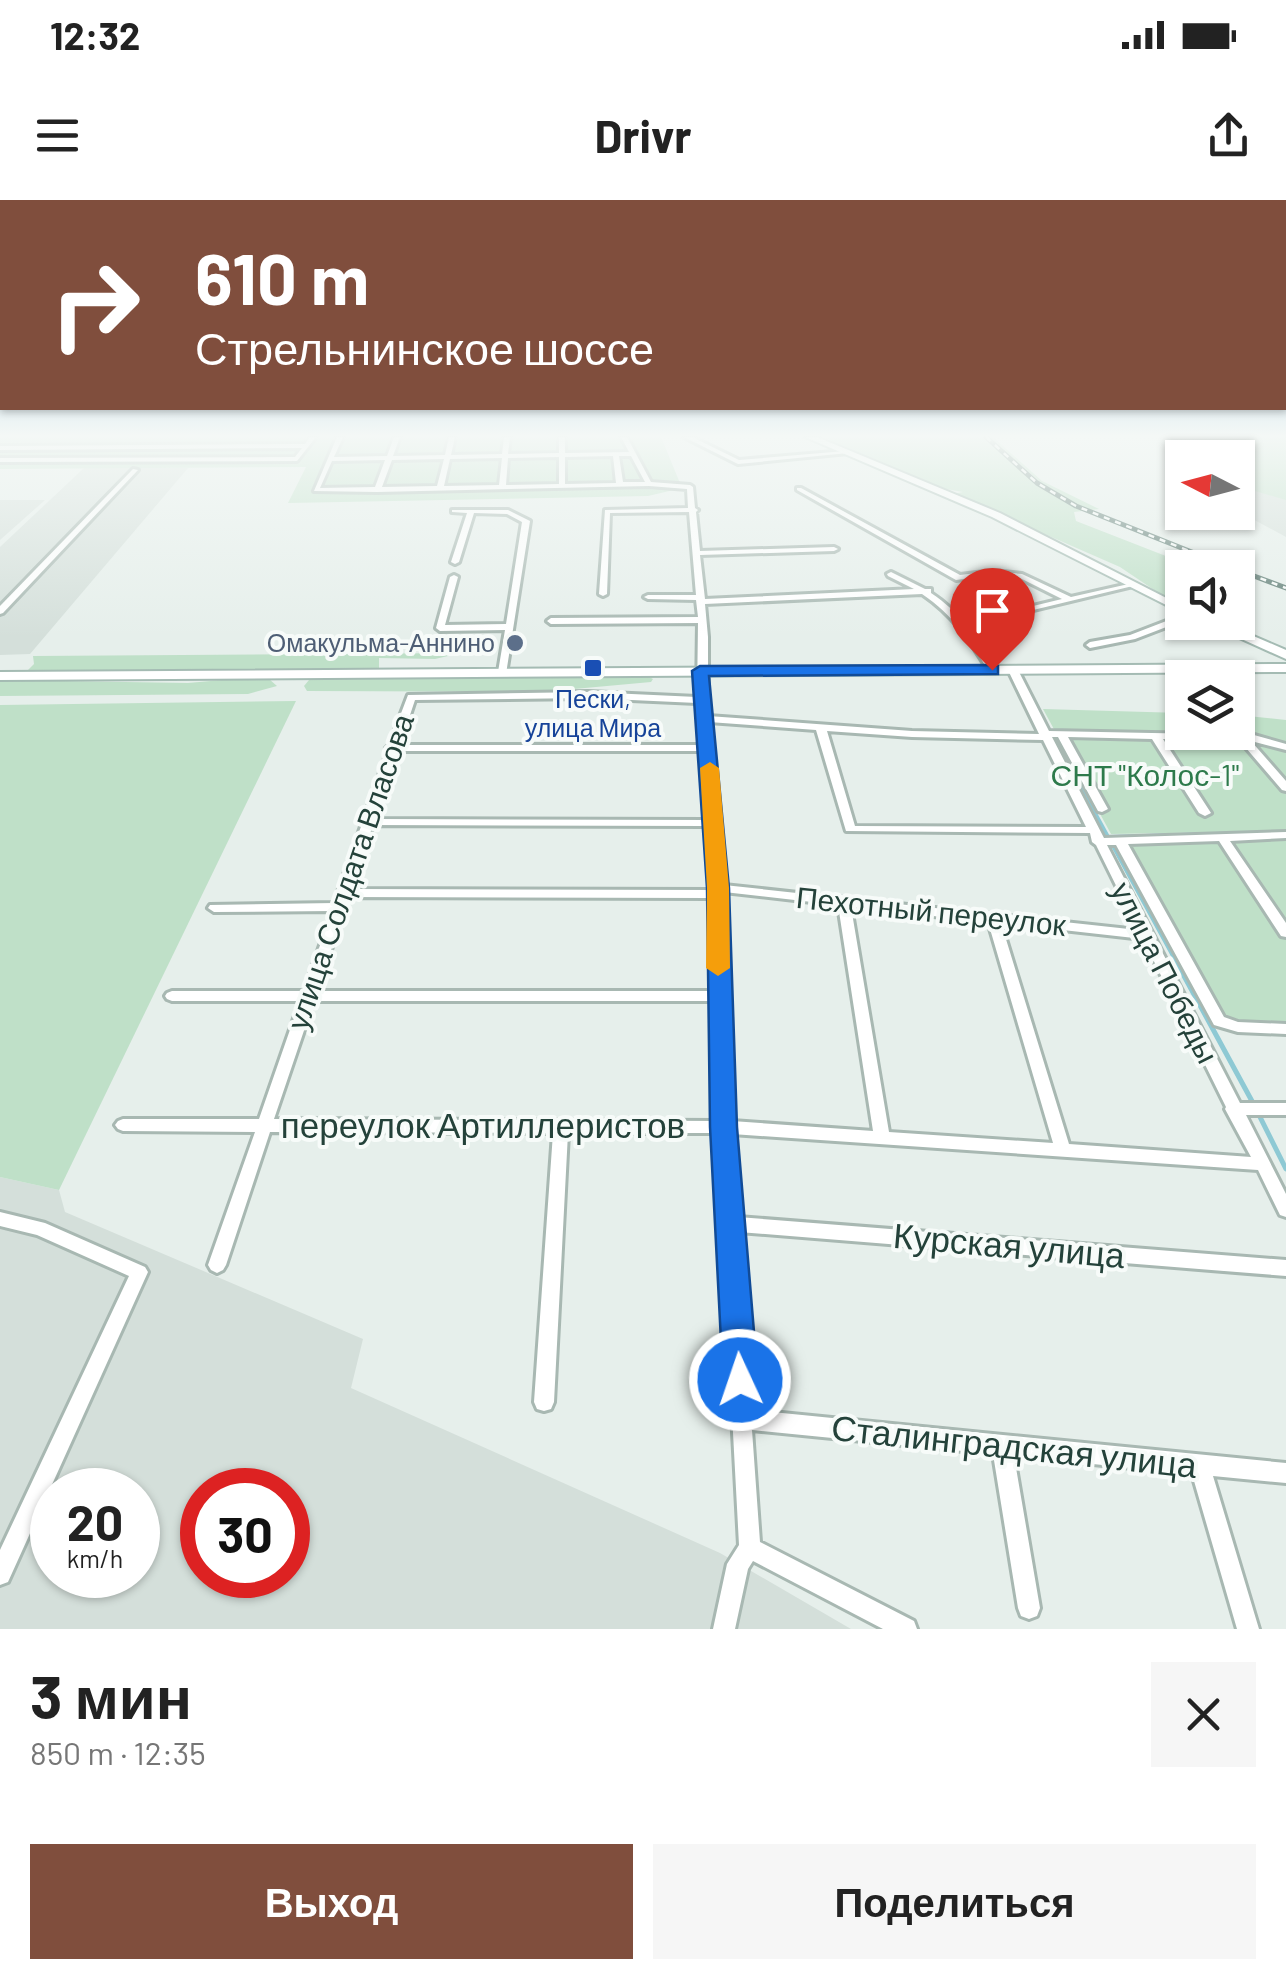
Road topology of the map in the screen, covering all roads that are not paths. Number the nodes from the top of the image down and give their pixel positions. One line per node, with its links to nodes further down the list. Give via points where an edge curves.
1 (103, 504): 21 (street)
2 (693, 504): 5 (street)
3 (825, 504): 18 (street, via 959,578 1022,576)
4 (968, 504): 13 (main road)
5 (694, 510): 9 (street); 15 (street, via 607,511)
6 (454, 511): 7 (street)
7 (471, 511): 10 (street); 25 (street, via 508,512 526,522)
8 (834, 549): 9 (street)
9 (698, 553): 17 (street)
10 (455, 562)
11 (891, 574): 14 (street)
12 (454, 576): 25 (street, via 440,628)
13 (1132, 585): 18 (street); 19 (main road)
14 (928, 591): 17 (street); 30 (street, via 971,633)
15 (603, 594)
16 (648, 597): 17 (street)
17 (701, 600): 22 (street)
18 (1070, 600): 20 (street)
19 (1165, 602)
20 (1032, 609)
21 (0, 611)
22 (703, 620): 23 (street); 32 (street)
23 (551, 621)
24 (1165, 624): 27 (street)
25 (510, 627): 33 (street)
26 (1250, 640): 28 (main road)
27 (1090, 644)
28 (1286, 656)
29 (1286, 668): 31 (main road)
30 (992, 670): 31 (main road); 32 (main road)
31 (1013, 670): 38 (street, улица Победы)
32 (697, 671): 33 (main road); 35 (street)
33 (503, 672): 34 (main road)
34 (0, 676)
35 (702, 700): 36 (street); 44 (street, улица Солдата Власова, via 420,696 406,703)
36 (706, 719): 37 (street); 45 (street)
37 (822, 729): 38 (street); 53 (street, via 850,829)
38 (1045, 735): 39 (street); 53 (street, улица Победы)
39 (1062, 735): 40 (street); 48 (street)
40 (1156, 736): 41 (street); 49 (street)
41 (1165, 736)
42 (1255, 739): 43 (street)
43 (1286, 746)
44 (391, 748): 45 (street); 50 (street, улица Солдата Власова)
45 (708, 748): 51 (street)
46 (1253, 750): 47 (street)
47 (1286, 788)
48 (1102, 809)
49 (1204, 813)
50 (367, 822): 51 (street); 57 (street, улица Солдата Власова)
51 (714, 823): 56 (street)
52 (1286, 835): 54 (street)
53 (1094, 836): 55 (street); 62 (street, улица Победы)
54 (1221, 836): 55 (street); 61 (street)
55 (1120, 841): 66 (street, via 1218,1022)
56 (717, 891): 57 (street, Пехотный переулок); 58 (street, Пехотный переулок); 64 (street)
57 (340, 900): 59 (street, Пехотный переулок); 65 (street, улица Солдата Власова)
58 (844, 902): 60 (street, Пехотный переулок); 73 (street)
59 (214, 908)
60 (993, 918): 62 (street, Пехотный переулок); 74 (street)
61 (1286, 933)
62 (1145, 935): 67 (street, улица Победы)
63 (172, 996): 65 (street)
64 (720, 996): 65 (street); 72 (street)
65 (309, 997): 70 (street, улица Солдата Власова)
66 (1286, 1028)
67 (1233, 1109): 68 (street); 75 (street, улица Победы)
68 (1286, 1109)
69 (123, 1125): 70 (street, переулок Артиллеристов)
70 (266, 1126): 71 (street, переулок Артиллеристов); 79 (street, улица Солдата Власова)
71 (561, 1126): 72 (street, переулок Артиллеристов); 81 (street)
72 (724, 1127): 73 (street, переулок Артиллеристов); 78 (street)
73 (882, 1137): 74 (street, переулок Артиллеристов)
74 (1063, 1150): 75 (street, переулок Артиллеристов)
75 (1262, 1164): 76 (street, улица Победы)
76 (1286, 1210)
77 (0, 1219): 87 (street, via 39,1228 139,1272)
78 (732, 1224): 80 (street, Курская улица); 82 (street)
79 (217, 1265)
80 (1286, 1268)
81 (544, 1402)
82 (743, 1419): 83 (street, Сталинградская улица); 86 (street)
83 (1002, 1446): 84 (street, Сталинградская улица); 88 (street)
84 (1200, 1466): 85 (street, Сталинградская улица); 91 (street)
85 (1286, 1473)
86 (750, 1548): 89 (street, via 738,1564); 90 (street)
87 (0, 1574)
88 (1029, 1608)
89 (724, 1629)
90 (906, 1629)
91 (1248, 1629)

